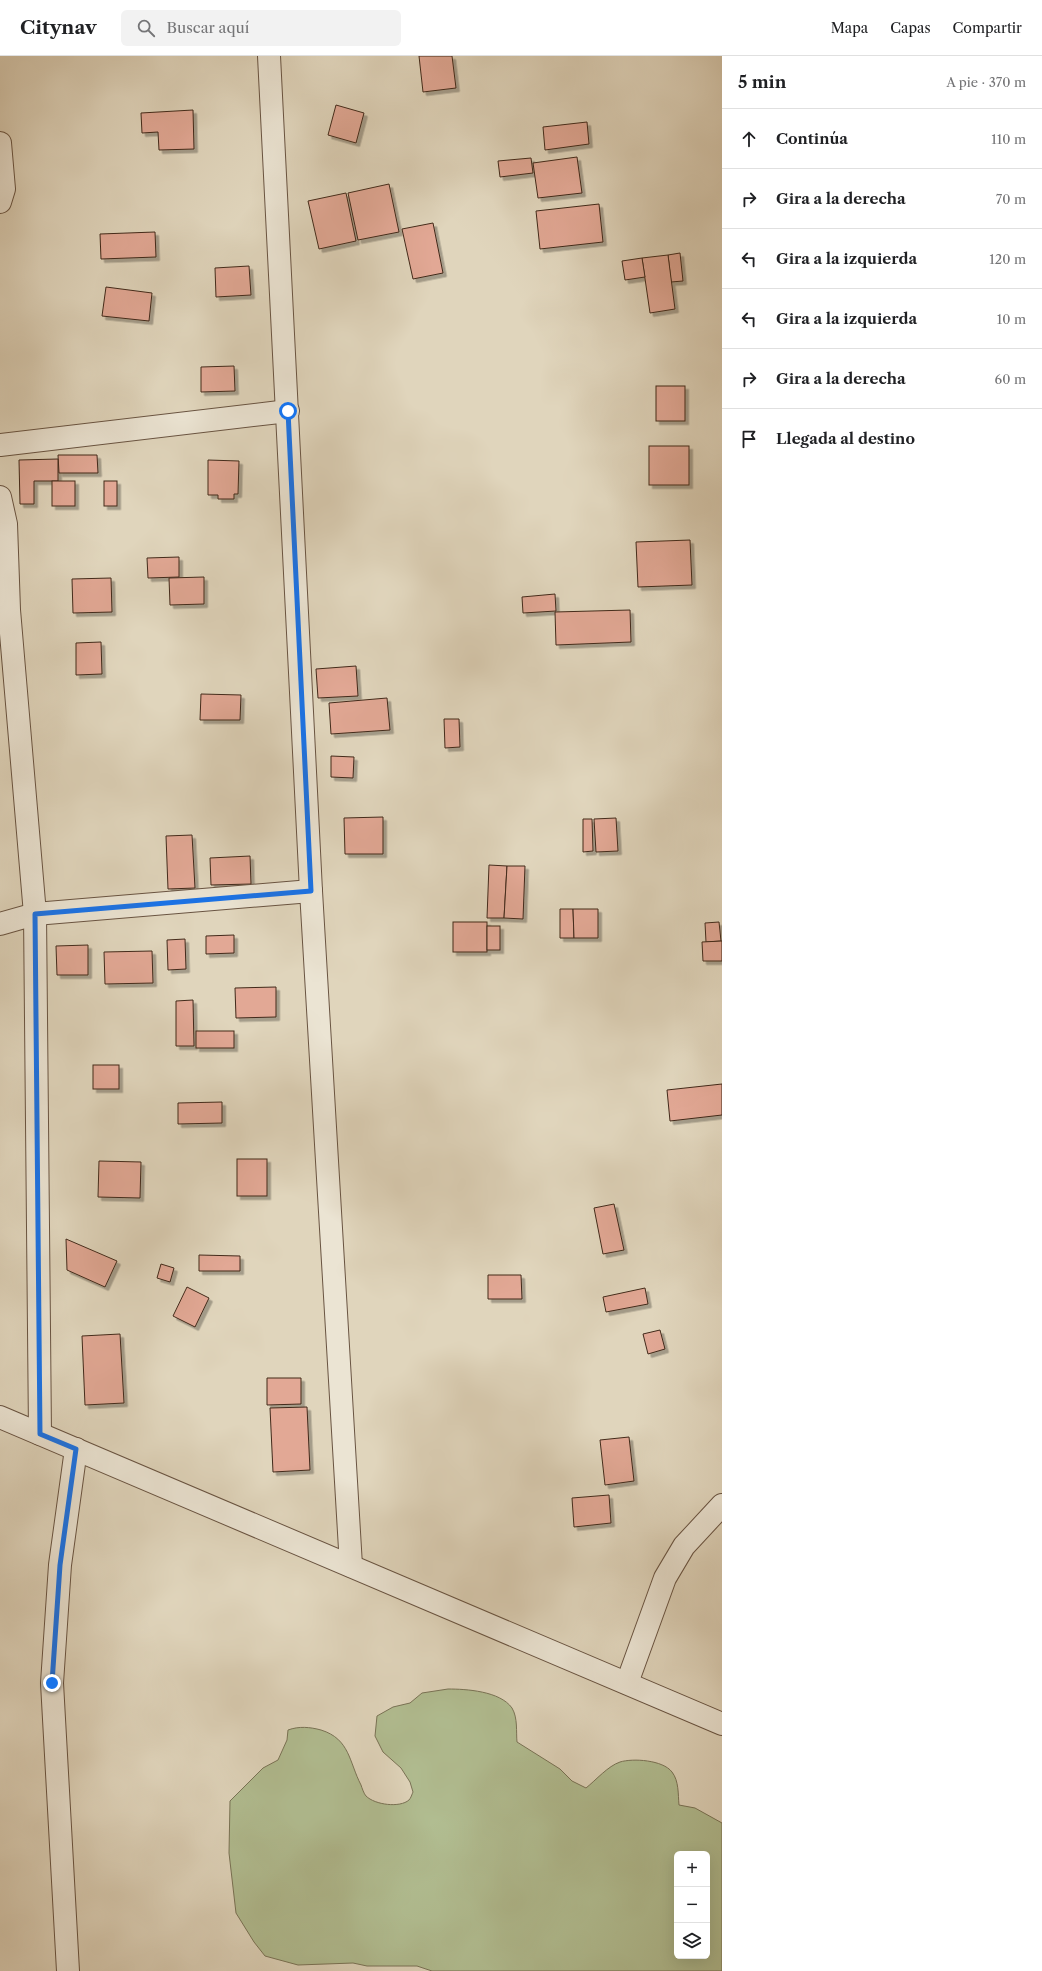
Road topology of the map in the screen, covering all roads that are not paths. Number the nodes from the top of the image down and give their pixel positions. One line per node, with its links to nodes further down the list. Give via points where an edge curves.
1 (269, 56): 4 (street)
2 (0, 143): 3 (street, via 4,189)
3 (0, 202)
4 (288, 411): 5 (street); 8 (street)
5 (0, 445)
6 (0, 497): 7 (street, via 6,524)
7 (5, 611): 9 (street)
8 (311, 891): 9 (street); 15 (street)
9 (35, 914): 10 (street); 12 (street)
10 (0, 924)
11 (0, 1416): 12 (street)
12 (40, 1434): 13 (street)
13 (76, 1449): 15 (street); 18 (street, via 60,1565 52,1683)
14 (722, 1505): 16 (street, via 684,1546 665,1578)
15 (351, 1566): 16 (street)
16 (627, 1683): 17 (street)
17 (722, 1724)
18 (68, 1971)

